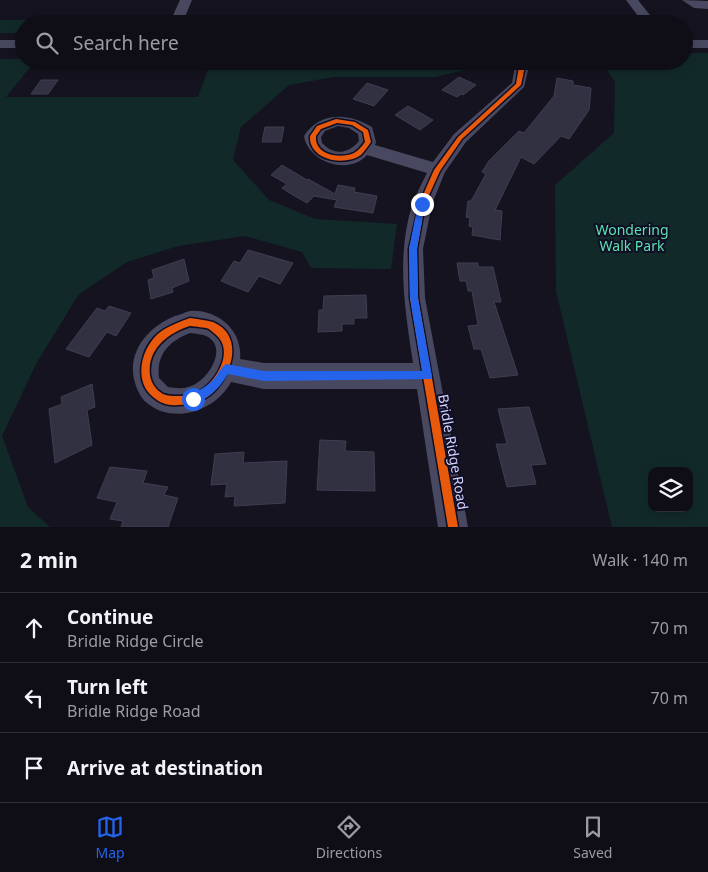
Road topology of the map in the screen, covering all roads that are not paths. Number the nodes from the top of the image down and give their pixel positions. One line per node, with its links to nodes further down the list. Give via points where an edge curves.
1 (186, 0): 5 (street)
2 (632, 0): 6 (street)
3 (688, 0): 4 (street)
4 (708, 5)
5 (179, 15)
6 (644, 15)
7 (0, 44): 8 (street)
8 (15, 44)
9 (693, 44): 10 (street)
10 (708, 44)
11 (521, 70): 13 (street, Bridle Ridge Road, via 519,84 460,138)
12 (365, 148): 13 (street)
13 (436, 170): 15 (street, Bridle Ridge Road, via 422,204 413,249 414,298)
14 (226, 369): 15 (street, via 264,376)
15 (427, 376): 16 (street, Bridle Ridge Road)
16 (453, 527)

